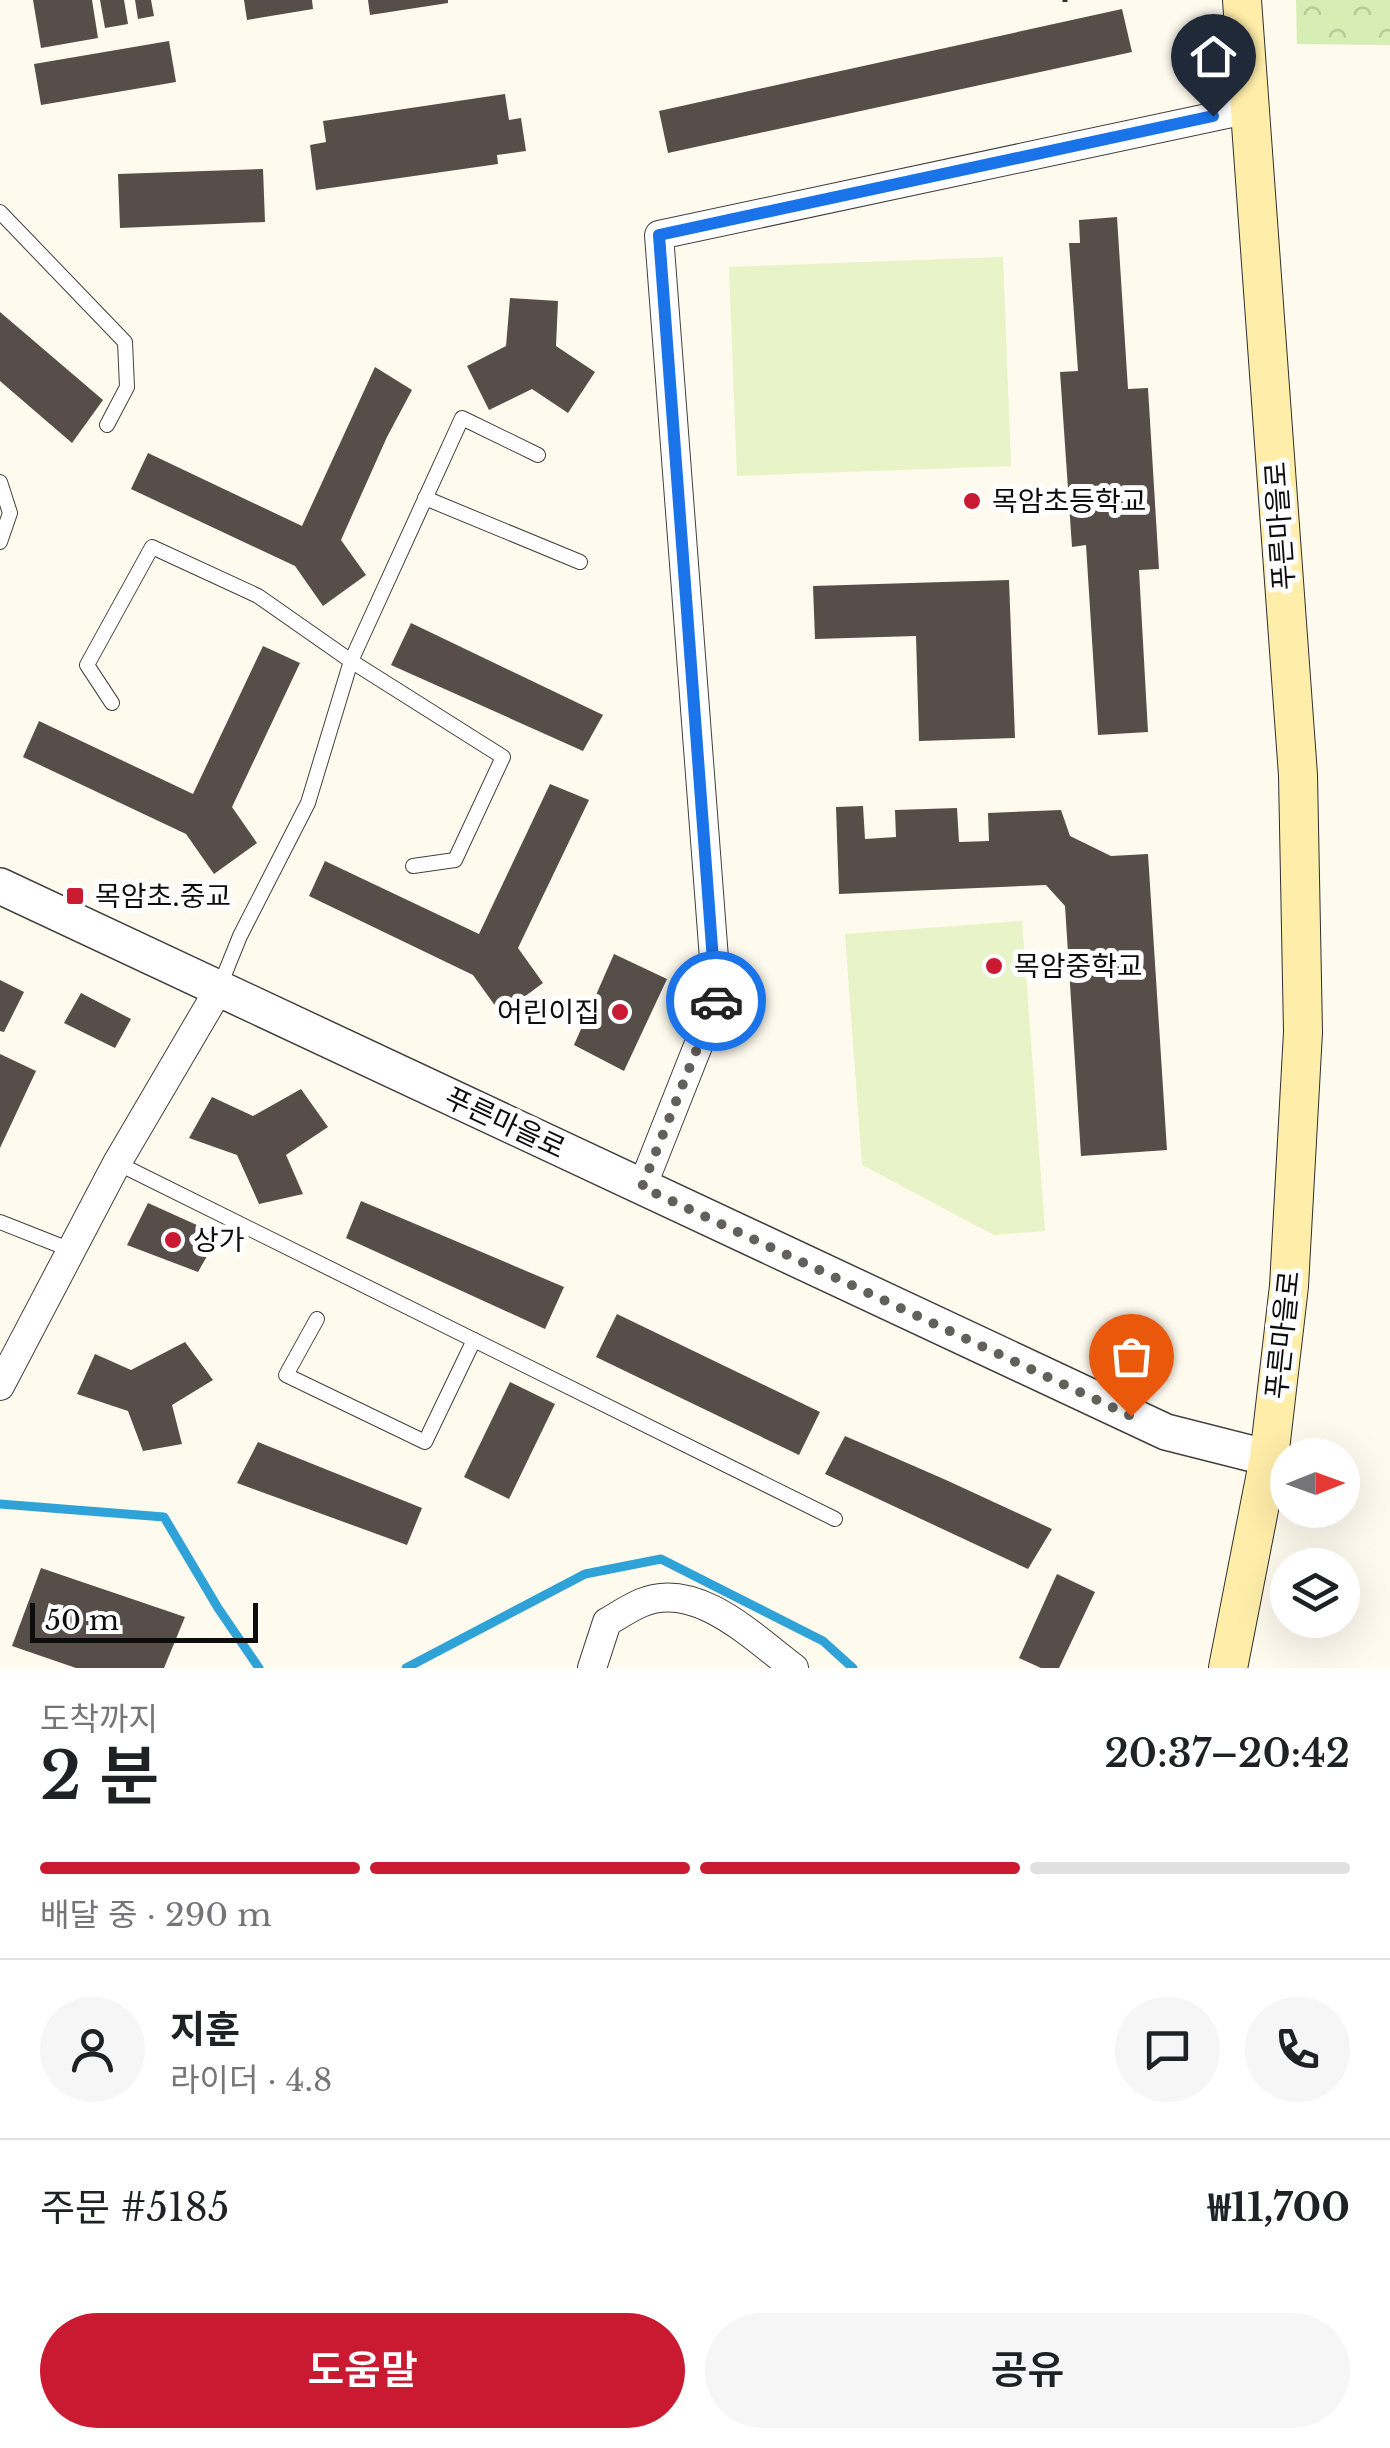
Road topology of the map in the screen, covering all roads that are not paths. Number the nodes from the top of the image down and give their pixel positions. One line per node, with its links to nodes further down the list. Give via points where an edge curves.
1 (1242, 0): 2 (main road, 푸른마을로)
2 (1250, 109): 16 (street, via 659,235 717,998); 22 (main road, 푸른마을로, via 1298,775 1303,1032 1289,1286)
3 (0, 212): 4 (lane, via 125,342 127,387)
4 (107, 424)
5 (538, 455): 7 (lane, via 462,418)
6 (0, 482): 8 (lane, via 10,513)
7 (426, 498): 9 (lane); 10 (lane)
8 (0, 542)
9 (580, 562)
10 (350, 660): 11 (lane, via 258,596 152,546 86,665); 12 (lane, via 503,757 456,860); 14 (lane, via 308,803)
11 (112, 703)
12 (413, 866)
13 (0, 886): 14 (street, 푸른마을로)
14 (219, 989): 15 (street); 16 (street, 푸른마을로)
15 (117, 1163): 18 (street); 20 (lane)
16 (642, 1187): 22 (street, 푸른마을로, via 1166,1432)
17 (0, 1222): 18 (lane)
18 (70, 1250): 21 (street)
19 (316, 1319): 20 (lane, via 286,1375 425,1442)
20 (474, 1340): 23 (lane)
21 (0, 1386)
22 (1269, 1458): 26 (main road)
23 (835, 1519)
24 (592, 1668): 25 (street, via 606,1622 644,1601 688,1598)
25 (794, 1668)
26 (1228, 1668)

